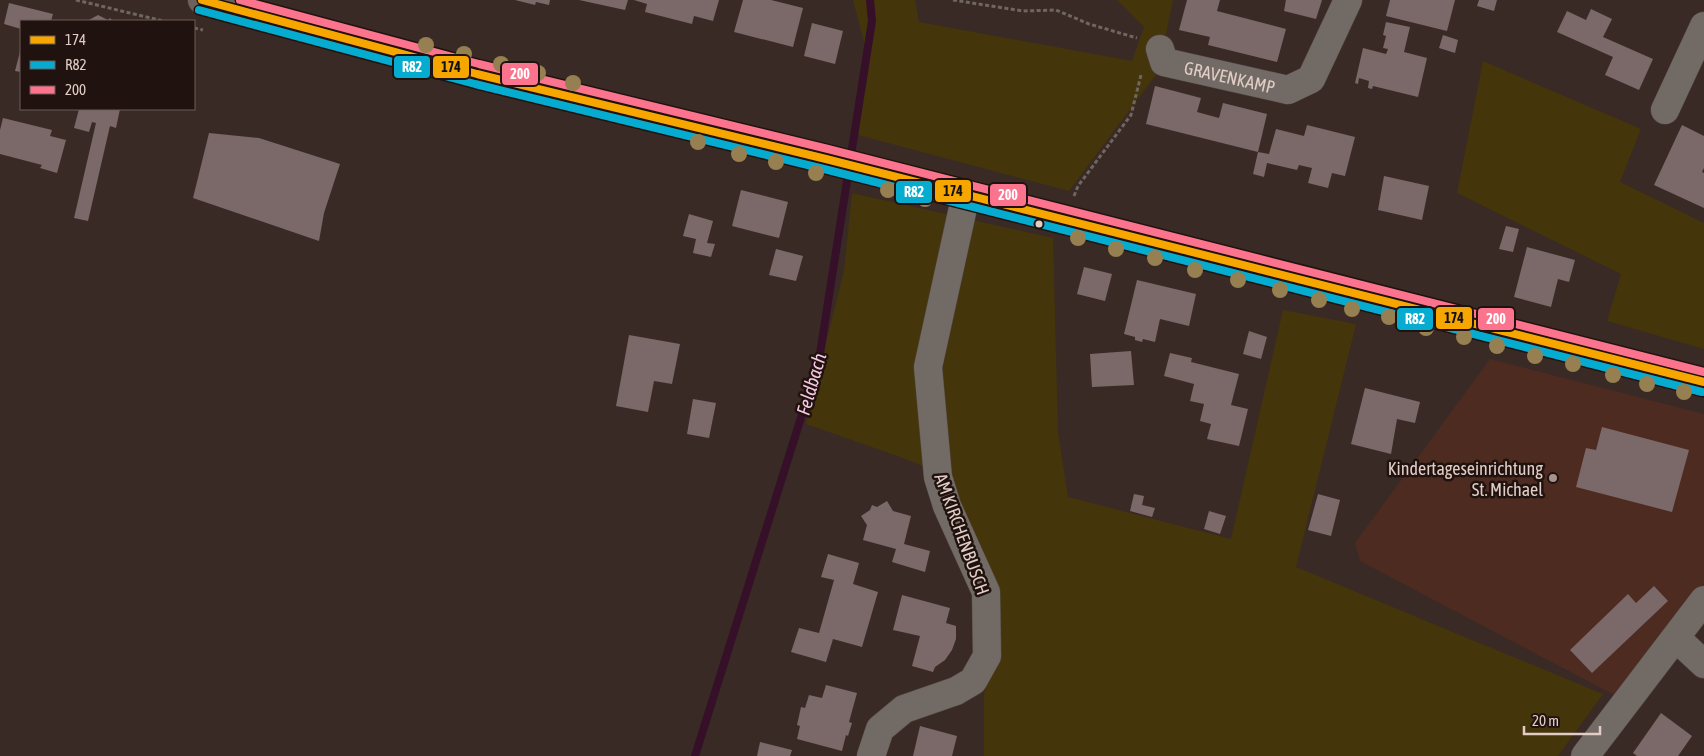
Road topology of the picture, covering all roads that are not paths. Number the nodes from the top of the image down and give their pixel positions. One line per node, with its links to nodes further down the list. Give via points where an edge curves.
1 (202, 0): 6 (main road, via 478,74)
2 (1348, 0): 4 (street, GRAVENKAMP, via 1311,80 1288,90 1164,62)
3 (1704, 26): 5 (street)
4 (1160, 49)
5 (1665, 110)
6 (966, 194): 7 (main road); 11 (street, AM KIRCHENBUSCH, via 928,367 938,477 986,592 987,656 973,681 956,691 904,709 880,729)
7 (1704, 382)
8 (1704, 600): 9 (street)
9 (1676, 638): 10 (street); 12 (street)
10 (1704, 664)
11 (871, 756)
12 (1585, 756)

